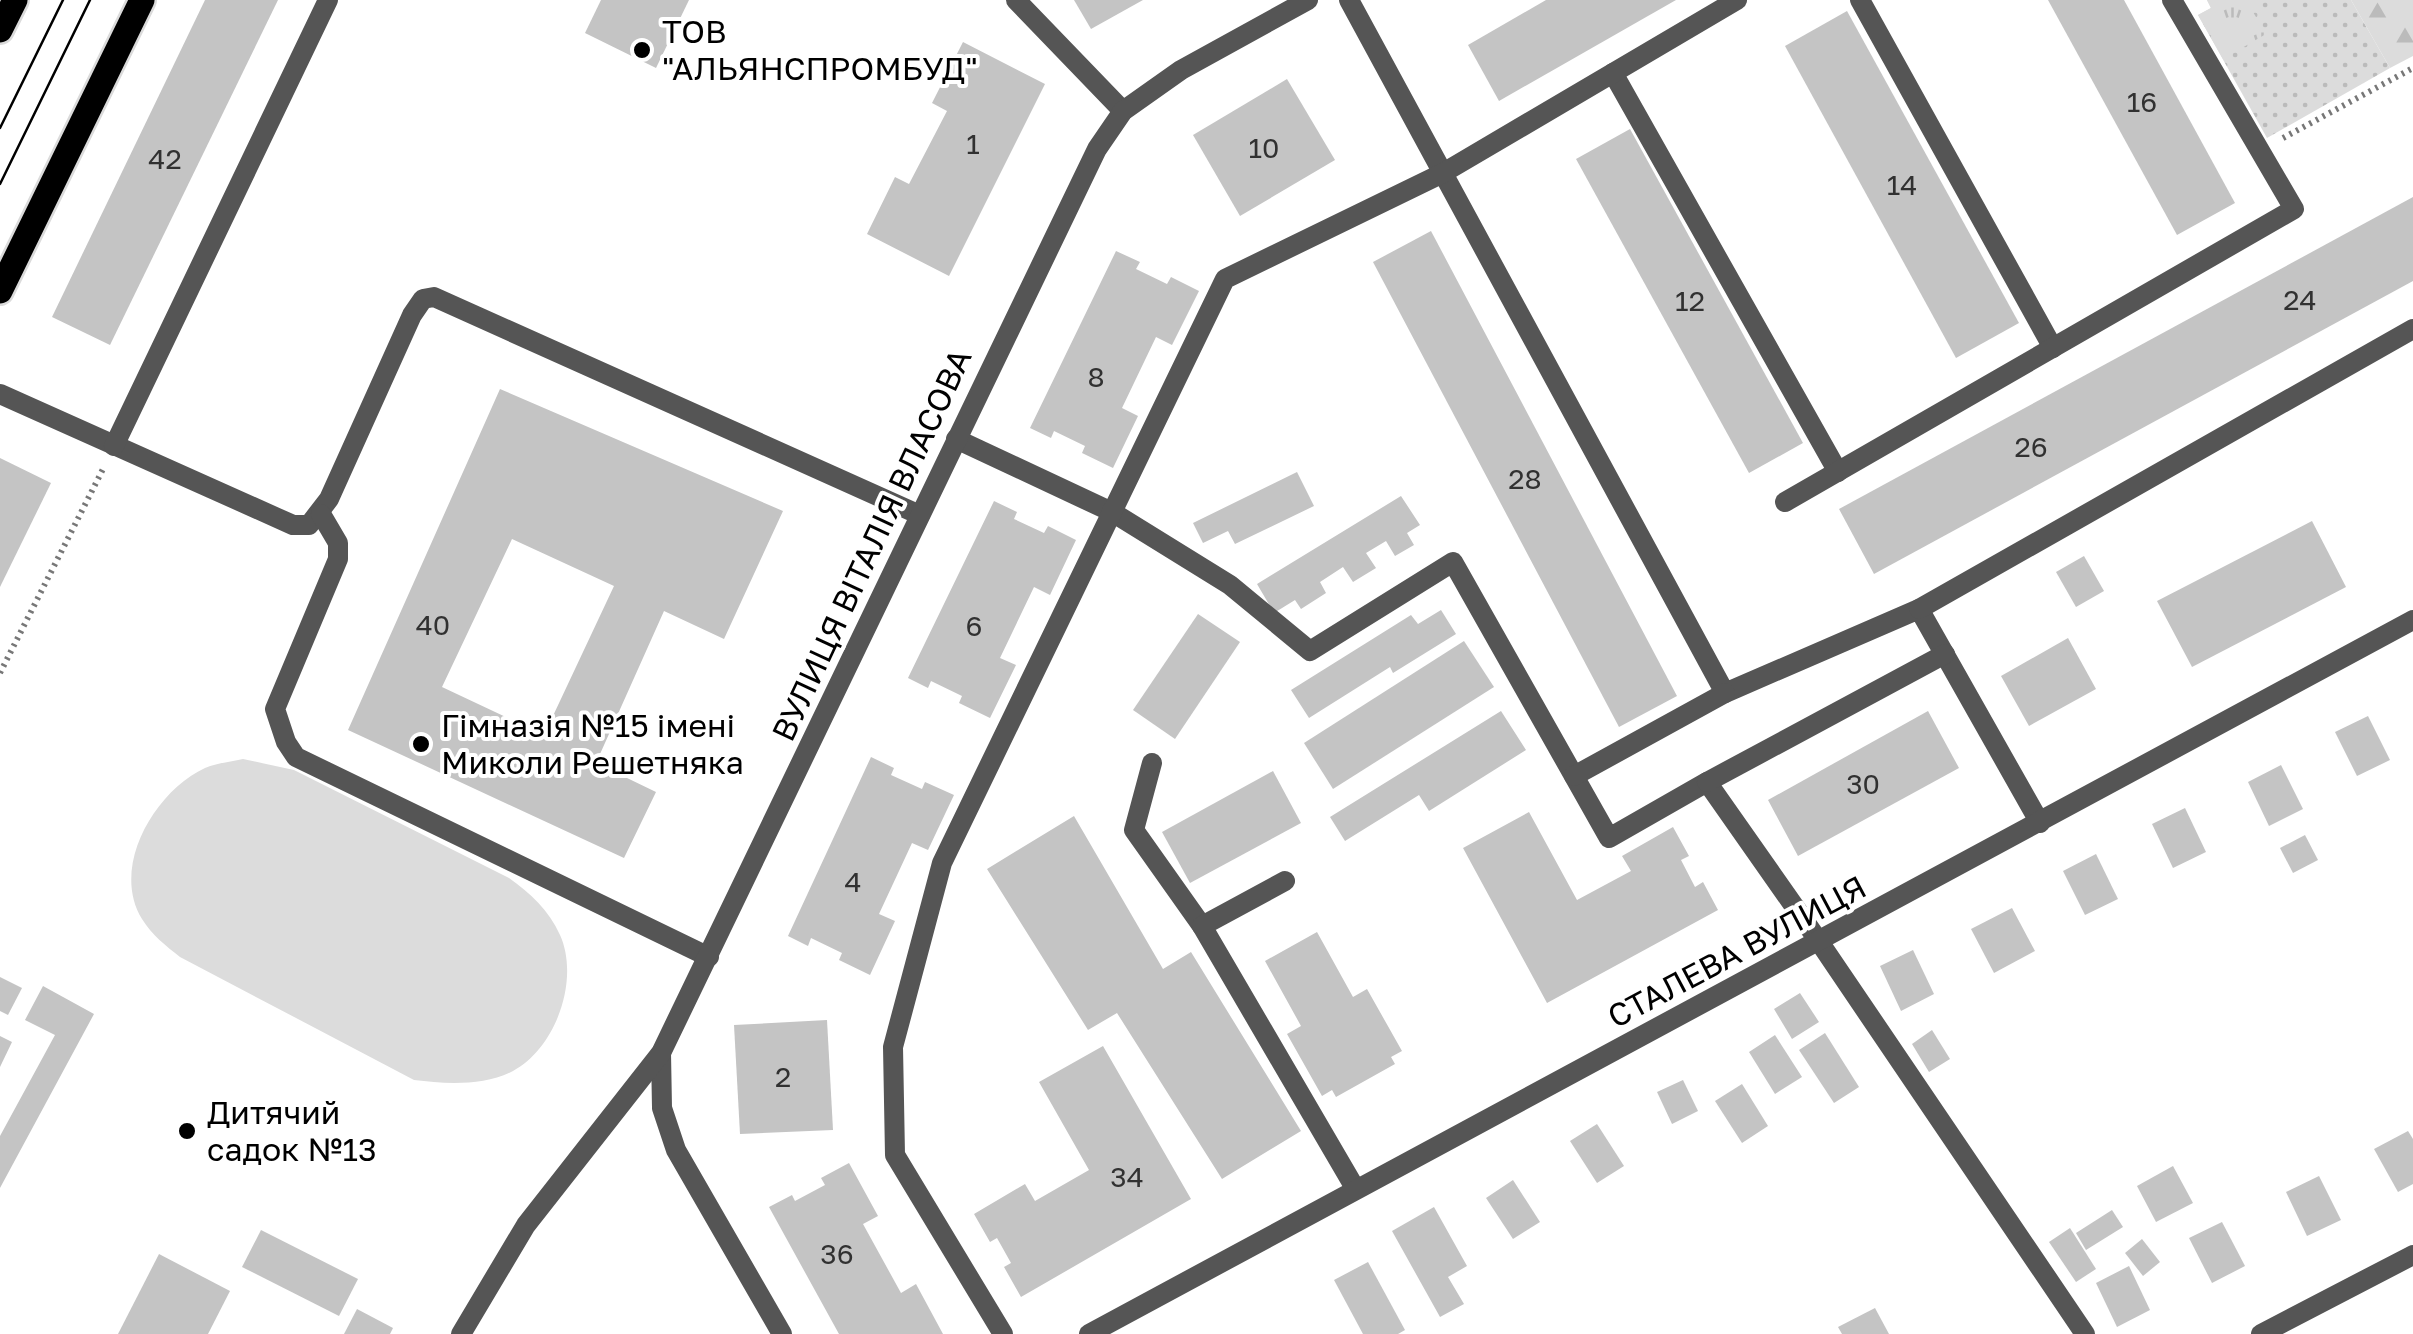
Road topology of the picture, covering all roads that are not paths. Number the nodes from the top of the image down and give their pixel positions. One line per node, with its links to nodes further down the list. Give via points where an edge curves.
1 (15, 0): 10 (main road)
2 (142, 0): 14 (main road)
3 (328, 0): 19 (street)
4 (1016, 0): 12 (street)
5 (1308, 0): 12 (street, ВУЛИЦЯ ВІТАЛІЯ ВЛАСОВА)
6 (1349, 0): 13 (street)
7 (1736, 0): 11 (street)
8 (1860, 0): 16 (street)
9 (2172, 0): 16 (street, via 2294,209)
10 (0, 30)
11 (1612, 73): 13 (street); 20 (street)
12 (1122, 111): 18 (street, ВУЛИЦЯ ВІТАЛІЯ ВЛАСОВА, via 1070,198)
13 (1443, 173): 22 (street, via 1226,279); 28 (street)
14 (0, 291)
15 (2413, 329): 25 (street)
16 (2053, 348): 20 (street)
17 (0, 394): 19 (street)
18 (956, 439): 22 (street); 24 (street, ВУЛИЦЯ ВІТАЛІЯ ВЛАСОВА)
19 (114, 446): 23 (street, via 293,525 309,525)
20 (1838, 472): 21 (street)
21 (1785, 502)
22 (1112, 512): 30 (street, via 1230,585 1310,651 1453,562); 42 (street, via 942,863 893,1047 895,1155)
23 (321, 514): 24 (street, via 412,314 423,299 434,297); 36 (street, via 338,543 338,559 275,710 296,756)
24 (920, 514): 36 (street, ВУЛИЦЯ ВІТАЛІЯ ВЛАСОВА)
25 (1919, 609): 27 (street); 28 (street)
26 (2413, 620): 32 (street, СТАЛЕВА ВУЛИЦЯ)
27 (1945, 654): 31 (street); 32 (street)
28 (1725, 693): 30 (street)
29 (1152, 762): 34 (street, via 1134,830)
30 (1574, 776): 31 (street, via 1609,838)
31 (1708, 782): 35 (street)
32 (2040, 823): 35 (street, СТАЛЕВА ВУЛИЦЯ)
33 (1285, 881): 34 (street)
34 (1202, 926): 38 (street)
35 (1820, 942): 38 (street, СТАЛЕВА ВУЛИЦЯ); 44 (street)
36 (709, 957): 37 (street, ВУЛИЦЯ ВІТАЛІЯ ВЛАСОВА)
37 (661, 1052): 40 (street, ВУЛИЦЯ ВІТАЛІЯ ВЛАСОВА, via 526,1224); 41 (street, via 662,1108 676,1150)
38 (1356, 1188): 43 (street, СТАЛЕВА ВУЛИЦЯ)
39 (2413, 1256): 45 (street)
40 (460, 1334)
41 (782, 1334)
42 (1003, 1334)
43 (1089, 1334)
44 (2085, 1334)
45 (2262, 1334)

